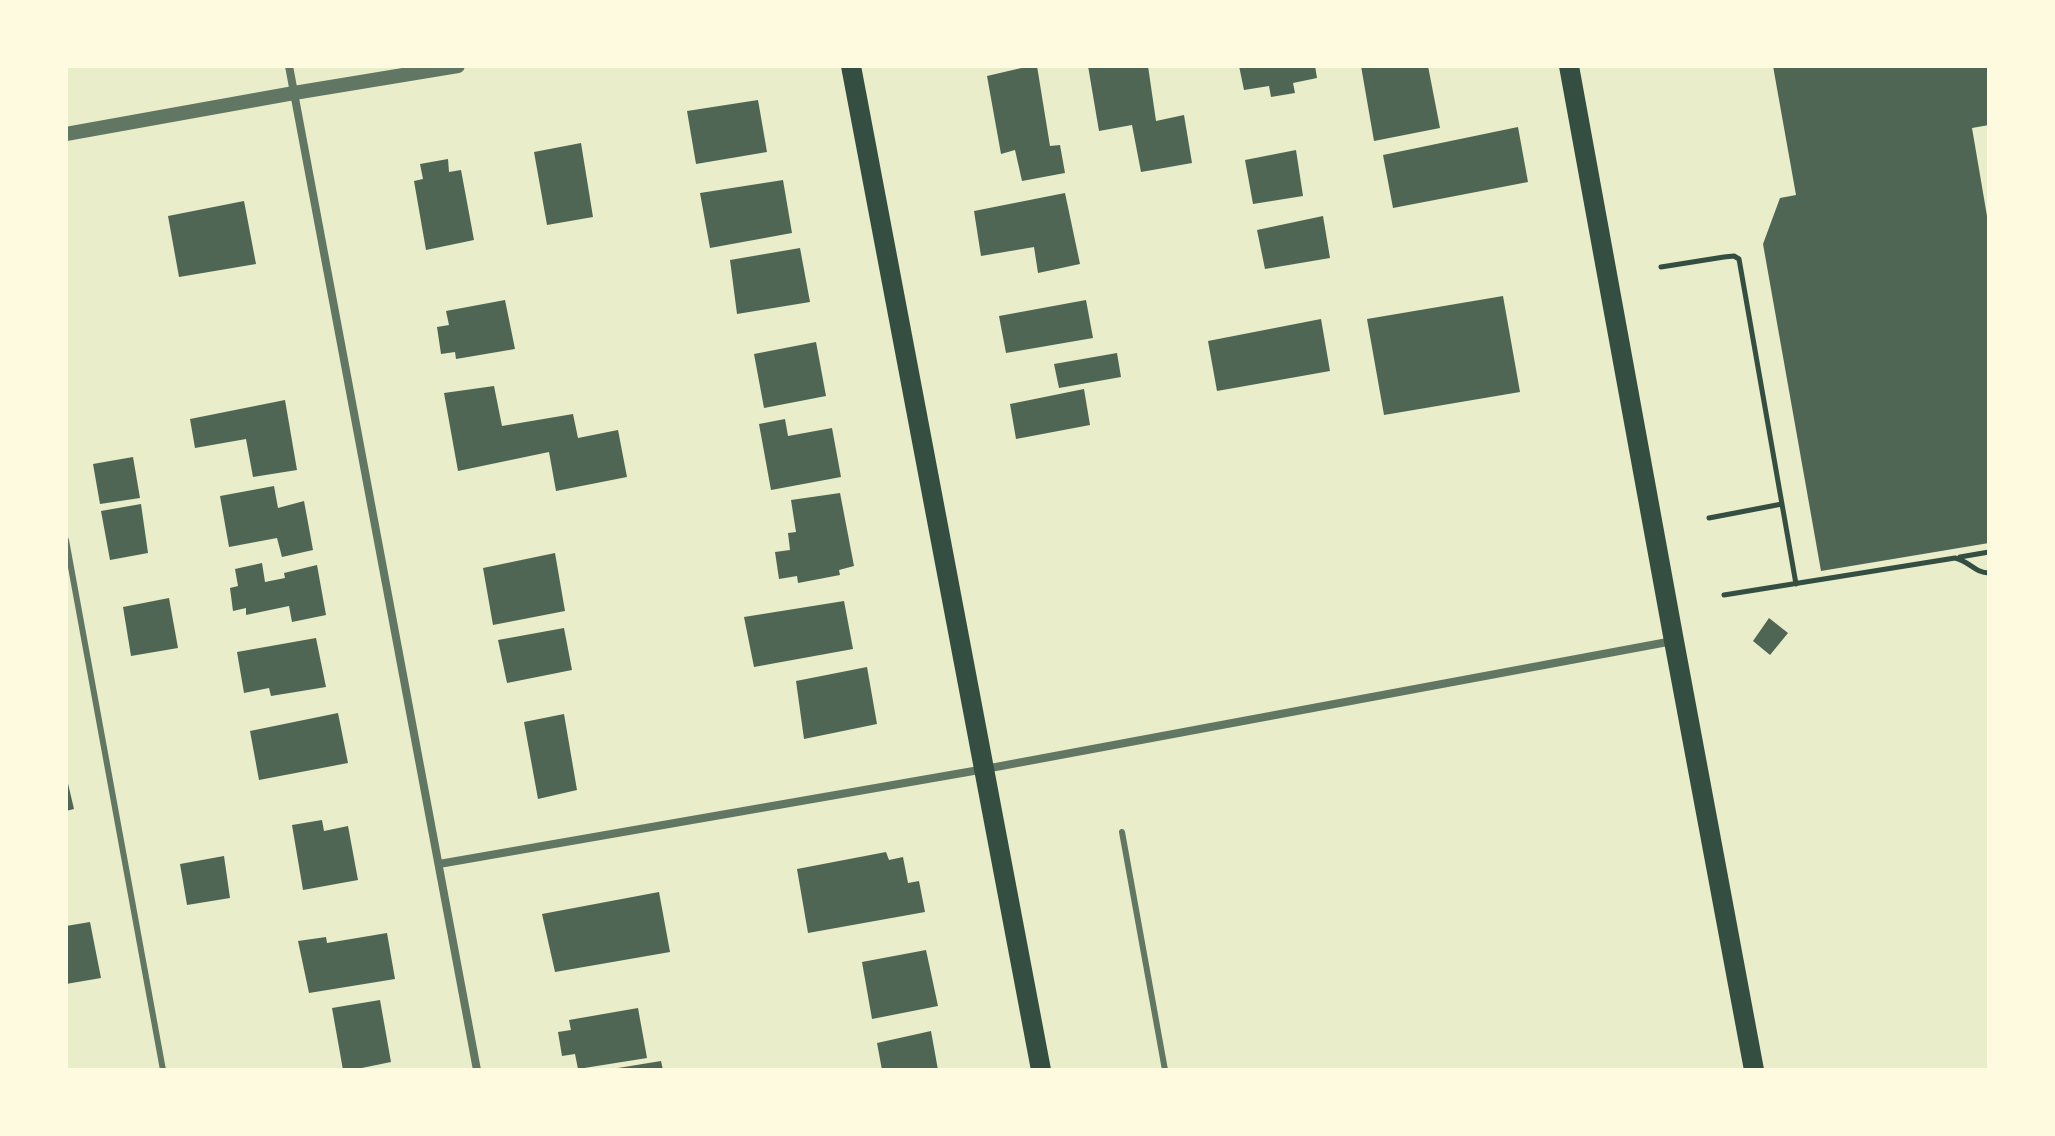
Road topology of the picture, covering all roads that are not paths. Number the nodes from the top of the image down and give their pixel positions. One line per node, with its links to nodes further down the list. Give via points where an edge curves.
1 (289, 66): 5 (street)
2 (458, 66): 5 (street)
3 (851, 66): 9 (main road)
4 (1569, 66): 8 (main road)
5 (294, 93): 6 (street); 11 (street)
6 (66, 134)
7 (66, 540): 12 (lane)
8 (1674, 641): 9 (street); 16 (main road)
9 (985, 769): 11 (street); 14 (main road)
10 (1122, 832): 15 (lane)
11 (439, 864): 13 (street)
12 (163, 1070)
13 (477, 1070)
14 (1041, 1070)
15 (1165, 1070)
16 (1754, 1070)

